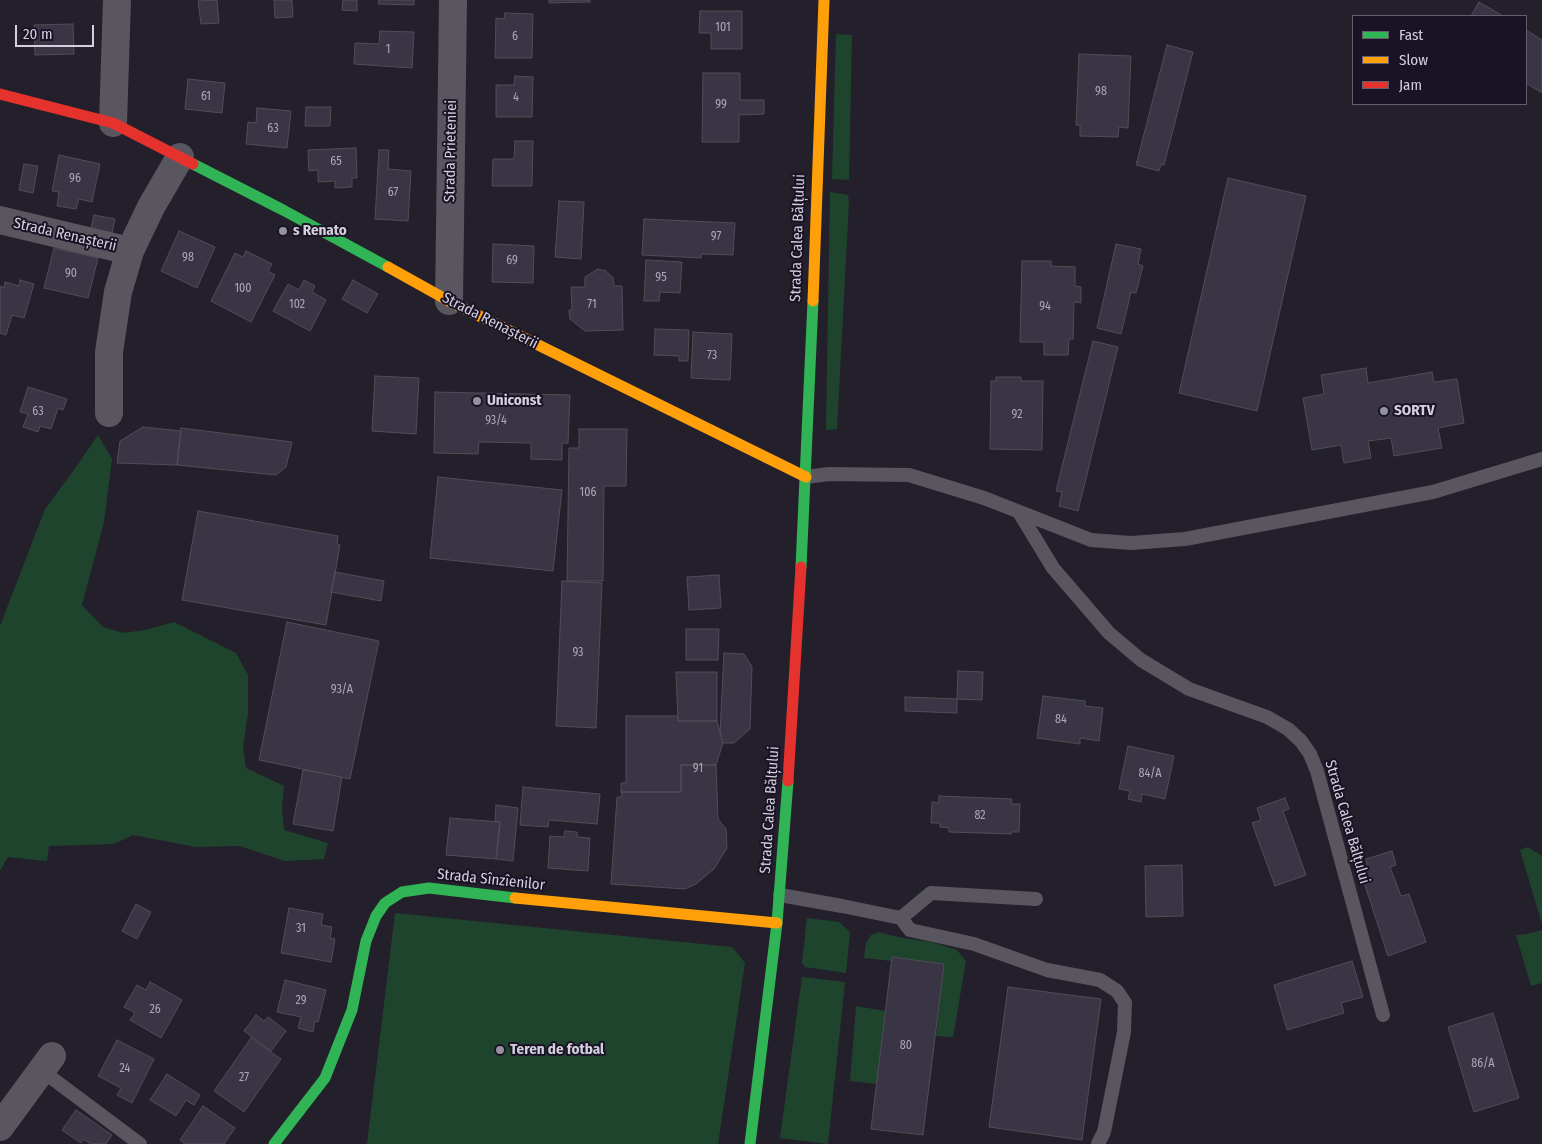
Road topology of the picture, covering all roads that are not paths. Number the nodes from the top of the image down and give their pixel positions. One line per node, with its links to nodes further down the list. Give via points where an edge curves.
1 (117, 0): 5 (street)
2 (453, 0): 9 (street, Strada Prieteniei)
3 (824, 0): 12 (street, Strada Calea Bălțului)
4 (0, 94): 5 (street, Strada Renașterii)
5 (114, 124): 6 (street, Strada Renașterii)
6 (180, 157): 8 (street, Strada Renașterii); 9 (street, Strada Renașterii)
7 (0, 220): 8 (street, Strada Renașterii)
8 (130, 251): 10 (street, Strada Renașterii, via 118,292 109,352)
9 (449, 301): 12 (street, Strada Renașterii)
10 (110, 413)
11 (1542, 459): 13 (lane, via 1433,492 1186,539 1131,543 1091,540)
12 (806, 477): 13 (lane, via 829,474 909,475); 14 (street, Strada Calea Bălțului)
13 (1019, 512): 18 (lane, Strada Calea Bălțului, via 1053,568 1109,633 1141,660 1189,690 1267,717 1302,741 1317,771)
14 (780, 895): 16 (lane); 17 (street, Strada Calea Bălțului)
15 (1036, 899): 16 (lane, via 931,892)
16 (901, 918): 24 (lane, via 910,930 974,944 1047,970 1100,980 1117,991 1125,1003 1124,1032 1104,1132)
17 (777, 923): 22 (street, Strada Sînzîenilor, via 430,888 402,892 385,903 376,916 366,941 352,1010 325,1078); 23 (street, Strada Calea Bălțului)
18 (1383, 1015)
19 (47, 1063): 20 (street); 21 (lane)
20 (0, 1127)
21 (140, 1144)
22 (274, 1144)
23 (750, 1144)
24 (1098, 1144)

